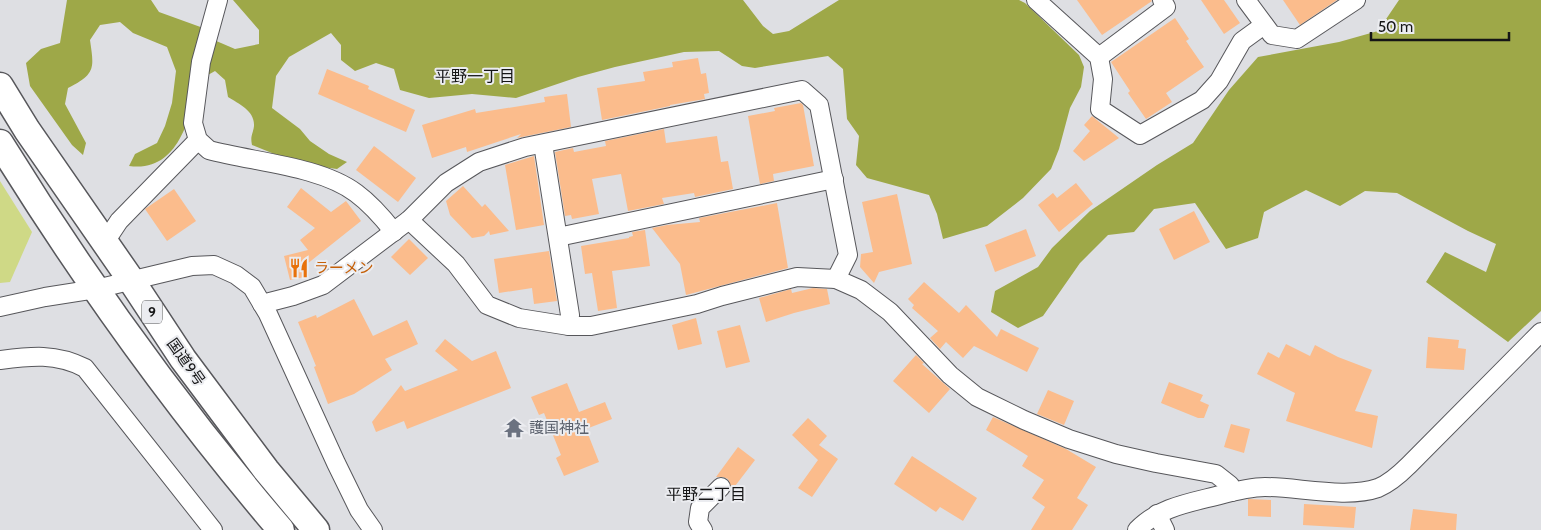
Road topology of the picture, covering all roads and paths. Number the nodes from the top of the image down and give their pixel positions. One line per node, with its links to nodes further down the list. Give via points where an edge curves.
1 (218, 0): 9 (street, via 200,62 193,124)
2 (1036, 0): 7 (street)
3 (1162, 0): 7 (street, via 1166,6)
4 (1246, 0): 6 (street)
5 (1356, 0): 6 (street, via 1296,39 1272,35)
6 (1264, 26): 7 (street, via 1242,41 1219,81 1202,100 1140,135 1100,109 1103,79)
7 (1099, 57)
8 (0, 86): 16 (highway, 国道9号 / 9)
9 (198, 140): 14 (street, via 209,150 336,181 356,193); 16 (street, via 119,221)
10 (0, 143): 19 (highway, 国道9号 / 9)
11 (543, 144): 12 (street, via 802,90 819,105); 13 (street, via 479,162 446,183); 15 (street)
12 (834, 179): 15 (street); 17 (street, via 848,255)
13 (409, 220): 14 (street); 22 (street, via 456,264 487,305 519,318)
14 (394, 232): 20 (street, via 323,285)
15 (558, 237): 22 (street)
16 (105, 242): 18 (highway, 国道9号 / 9)
17 (836, 279): 22 (street, via 797,277 697,304 591,326); 26 (street, via 861,290 890,312 950,375 977,397 1069,439 1116,454 1216,474)
18 (131, 280): 19 (street); 20 (street, via 192,266 214,265 252,287); 30 (highway, 国道9号 / 9, via 183,359 266,470)
19 (96, 289): 21 (street); 29 (highway, 国道9号 / 9, via 216,450)
20 (262, 304): 31 (street, via 359,510)
21 (0, 307)
22 (569, 326)
23 (1541, 332): 26 (street, via 1409,466 1379,487 1350,492 1263,487)
24 (0, 360): 28 (street, via 48,356 70,360 85,368)
25 (721, 487): 32 (street, via 700,508 698,522)
26 (1232, 492): 27 (street, via 1175,506)
27 (1161, 522): 33 (street)
28 (213, 530)
29 (282, 530)
30 (316, 530)
31 (373, 530)
32 (704, 530)
33 (1137, 530)

